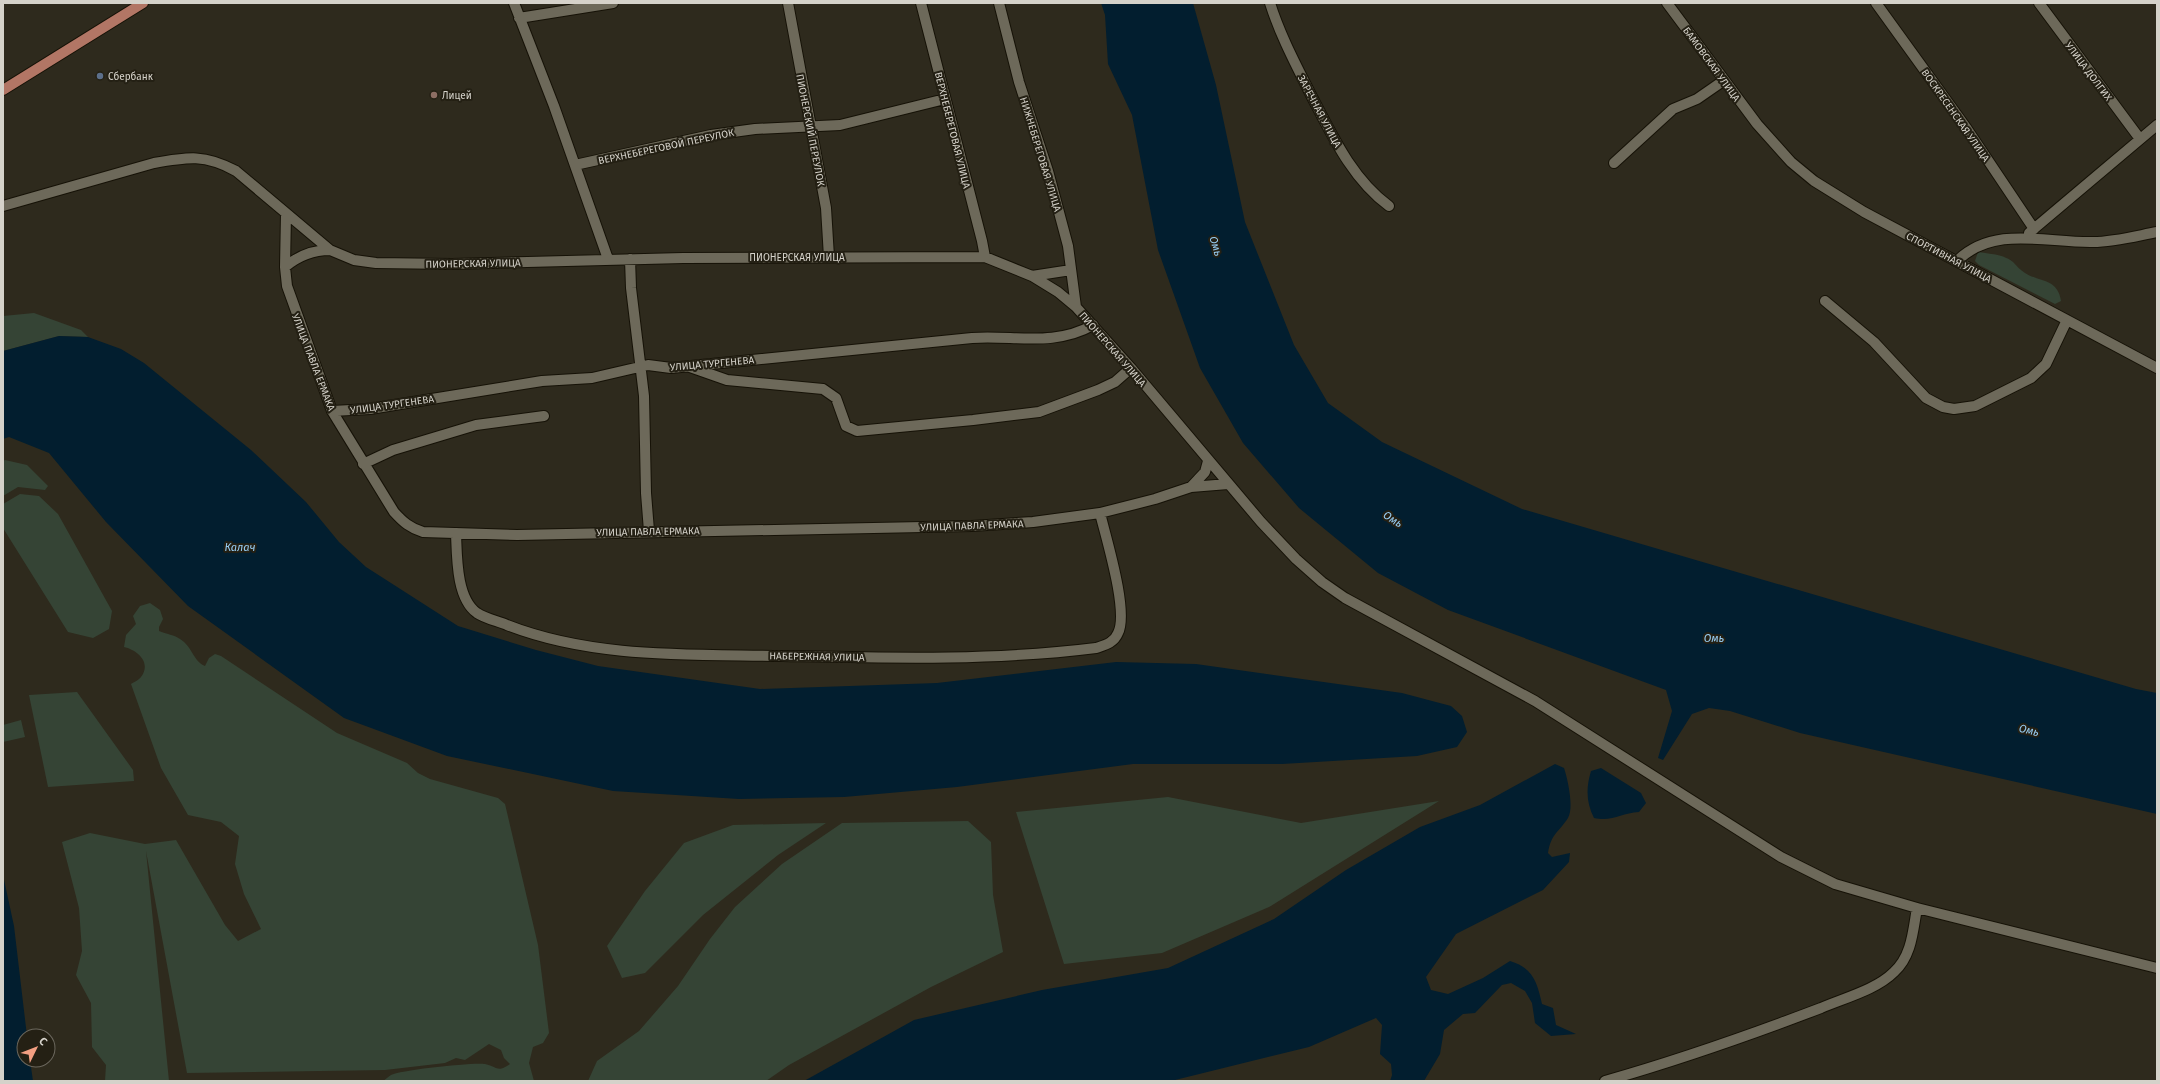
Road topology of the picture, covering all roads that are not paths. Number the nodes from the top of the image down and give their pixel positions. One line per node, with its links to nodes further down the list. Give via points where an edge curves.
1 (143, 3): 13 (main road)
2 (514, 3): 11 (street)
3 (613, 3): 11 (street)
4 (788, 3): 17 (street, ПИОНЕРСКИЙ ПЕРЕУЛОК)
5 (921, 3): 14 (street, ВЕРХНЕБЕРЕГОВАЯ УЛИЦА)
6 (999, 3): 34 (street, НИЖНЕБЕРЕГОВАЯ УЛИЦА, via 1019,82 1048,171 1068,246)
7 (1270, 3): 22 (street, ЗАРЕЧНАЯ УЛИЦА, via 1291,55 1346,159 1362,180)
8 (1667, 3): 12 (street, БАМОВСКАЯ УЛИЦА)
9 (1876, 3): 24 (street, ВОСКРЕСЕНСКАЯ УЛИЦА, via 1967,129)
10 (2039, 3): 18 (street, УЛИЦА ДОЛГИХ)
11 (519, 18): 20 (street)
12 (1724, 81): 15 (street, БАМОВСКАЯ УЛИЦА); 19 (street, via 1698,100 1673,109)
13 (3, 90)
14 (945, 99): 17 (street, ВЕРХНЕБЕРЕГОВОЙ ПЕРЕУЛОК, via 840,125); 29 (street, ВЕРХНЕБЕРЕГОВАЯ УЛИЦА)
15 (1757, 124): 32 (street, СПОРТИВНАЯ УЛИЦА, via 1795,165 1830,193)
16 (2157, 125): 18 (street)
17 (810, 127): 20 (street, ВЕРХНЕБЕРЕГОВОЙ ПЕРЕУЛОК, via 755,129 711,135); 28 (street, ПИОНЕРСКИЙ ПЕРЕУЛОК, via 826,208)
18 (2140, 139): 24 (street)
19 (1614, 163)
20 (575, 165): 30 (street)
21 (3, 206): 23 (street, ПИОНЕРСКАЯ УЛИЦА, via 154,163 180,158 201,158 219,162 236,171)
22 (1389, 206)
23 (286, 214): 27 (street, ПИОНЕРСКАЯ УЛИЦА); 33 (street, УЛИЦА ПАВЛА ЕРМАКА)
24 (2034, 229): 26 (street)
25 (2157, 232): 26 (street, via 2096,242)
26 (2024, 238): 32 (street, via 1990,240 1975,246)
27 (330, 250): 30 (street, ПИОНЕРСКАЯ УЛИЦА, via 354,260 392,264); 33 (street, via 307,254 292,260)
28 (829, 257): 29 (street, ПИОНЕРСКАЯ УЛИЦА); 31 (street, ПИОНЕРСКАЯ УЛИЦА)
29 (985, 258): 35 (street, ПИОНЕРСКАЯ УЛИЦА)
30 (608, 259): 31 (street, ПИОНЕРСКАЯ УЛИЦА)
31 (630, 259): 41 (street)
32 (1958, 260): 38 (street, СПОРТИВНАЯ УЛИЦА)
33 (285, 267): 44 (street, УЛИЦА ПАВЛА ЕРМАКА, via 292,304)
34 (1071, 270): 35 (street); 37 (street, НИЖНЕБЕРЕГОВАЯ УЛИЦА)
35 (1032, 276): 37 (street, ПИОНЕРСКАЯ УЛИЦА)
36 (1825, 301): 38 (street, via 1874,342 1926,398 1943,408 1954,409 1975,406 2031,378 2046,364)
37 (1076, 306): 39 (street, ПИОНЕРСКАЯ УЛИЦА)
38 (2067, 320): 43 (street, СПОРТИВНАЯ УЛИЦА)
39 (1093, 325): 40 (street, УЛИЦА ТУРГЕНЕВА, via 1067,337 1050,339 995,336); 42 (street, ПИОНЕРСКАЯ УЛИЦА)
40 (688, 366): 41 (street, УЛИЦА ТУРГЕНЕВА); 42 (street, via 727,380 823,389 836,398 846,426 857,431 1039,412 1115,382)
41 (639, 367): 44 (street, УЛИЦА ТУРГЕНЕВА, via 592,378 542,381 370,408); 51 (street, via 644,396)
42 (1131, 368): 46 (street, ПИОНЕРСКАЯ УЛИЦА)
43 (2157, 368)
44 (332, 411): 47 (street, УЛИЦА ПАВЛА ЕРМАКА)
45 (544, 416): 47 (street, via 476,425 393,450)
46 (1208, 461): 48 (street, ПИОНЕРСКАЯ УЛИЦА); 49 (street, via 1205,472)
47 (363, 464): 52 (street, УЛИЦА ПАВЛА ЕРМАКА, via 403,523 423,532)
48 (1228, 484): 49 (street, УЛИЦА ПАВЛА ЕРМАКА); 53 (street, ПИОНЕРСКАЯ УЛИЦА, via 1296,559 1345,598 1535,701 1809,873 1835,884)
49 (1191, 487): 50 (street, УЛИЦА ПАВЛА ЕРМАКА)
50 (1100, 513): 51 (street, УЛИЦА ПАВЛА ЕРМАКА, via 1033,522 972,526); 52 (street, НАБЕРЕЖНАЯ УЛИЦА, via 1121,613 1120,629 1114,640 1108,645 1096,648 984,658 670,654 606,649 558,641 478,614 471,607 461,585)
51 (649, 531): 52 (street, УЛИЦА ПАВЛА ЕРМАКА, via 517,535)
52 (456, 533)
53 (1917, 908): 54 (street, ПИОНЕРСКАЯ УЛИЦА); 55 (street, via 1910,946 1903,962 1882,982 1697,1054)
54 (2157, 968)
55 (1605, 1081)

